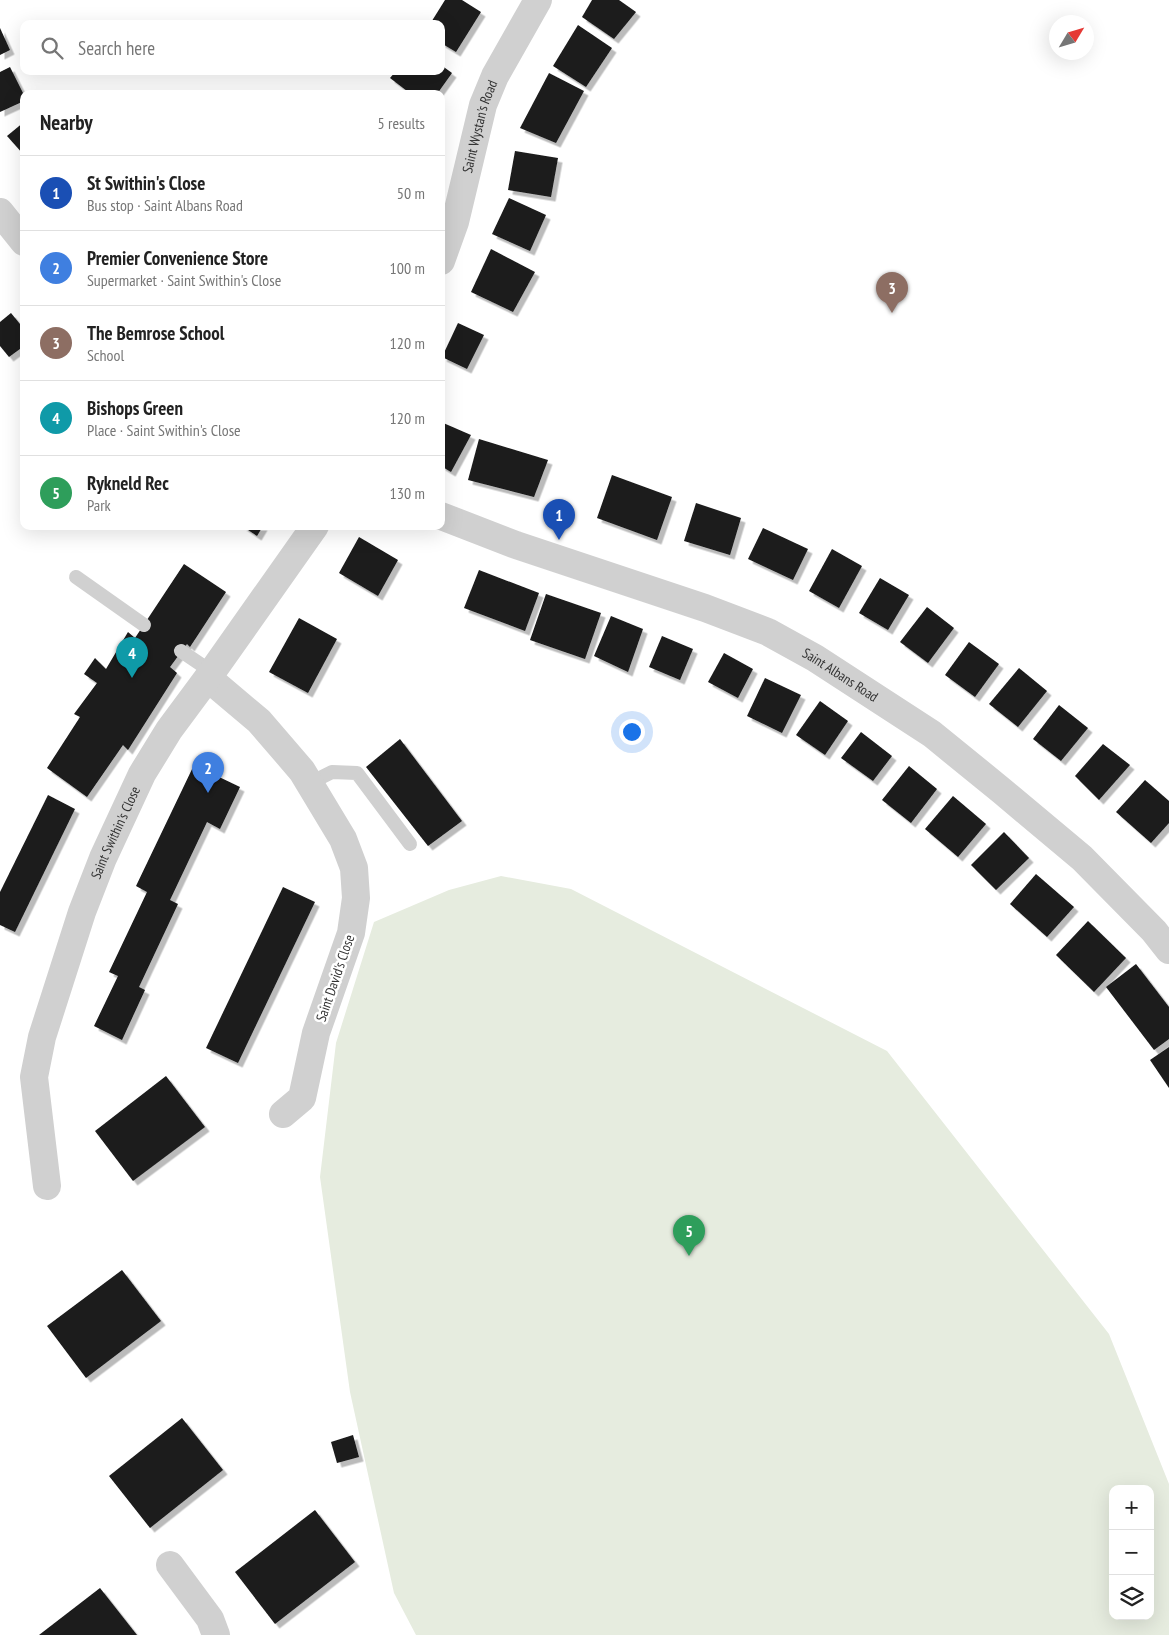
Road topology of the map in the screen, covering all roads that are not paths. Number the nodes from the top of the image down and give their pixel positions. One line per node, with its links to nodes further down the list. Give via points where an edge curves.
1 (538, 0): 4 (street, Saint Wystan's Road, via 494,76 483,105 455,222)
2 (0, 212): 3 (street)
3 (20, 237)
4 (445, 250)
5 (445, 518): 13 (street, Saint Albans Road, via 768,632 814,658 932,734 1002,791 1082,858)
6 (312, 530): 10 (street, Saint Swithin's Close)
7 (76, 577): 8 (lane)
8 (144, 625)
9 (181, 651): 10 (lane)
10 (210, 675): 11 (street, Saint David's Close, via 260,721); 15 (street, Saint Swithin's Close, via 169,730 142,774 103,858 65,964 42,1037 34,1077)
11 (310, 782): 12 (lane, via 332,772 357,773); 14 (street, Saint David's Close, via 343,839 354,868 356,898 351,932 316,1033 302,1098)
12 (410, 844)
13 (1169, 950)
14 (283, 1114)
15 (47, 1186)
16 (170, 1565): 17 (street, via 210,1619)
17 (216, 1635)

